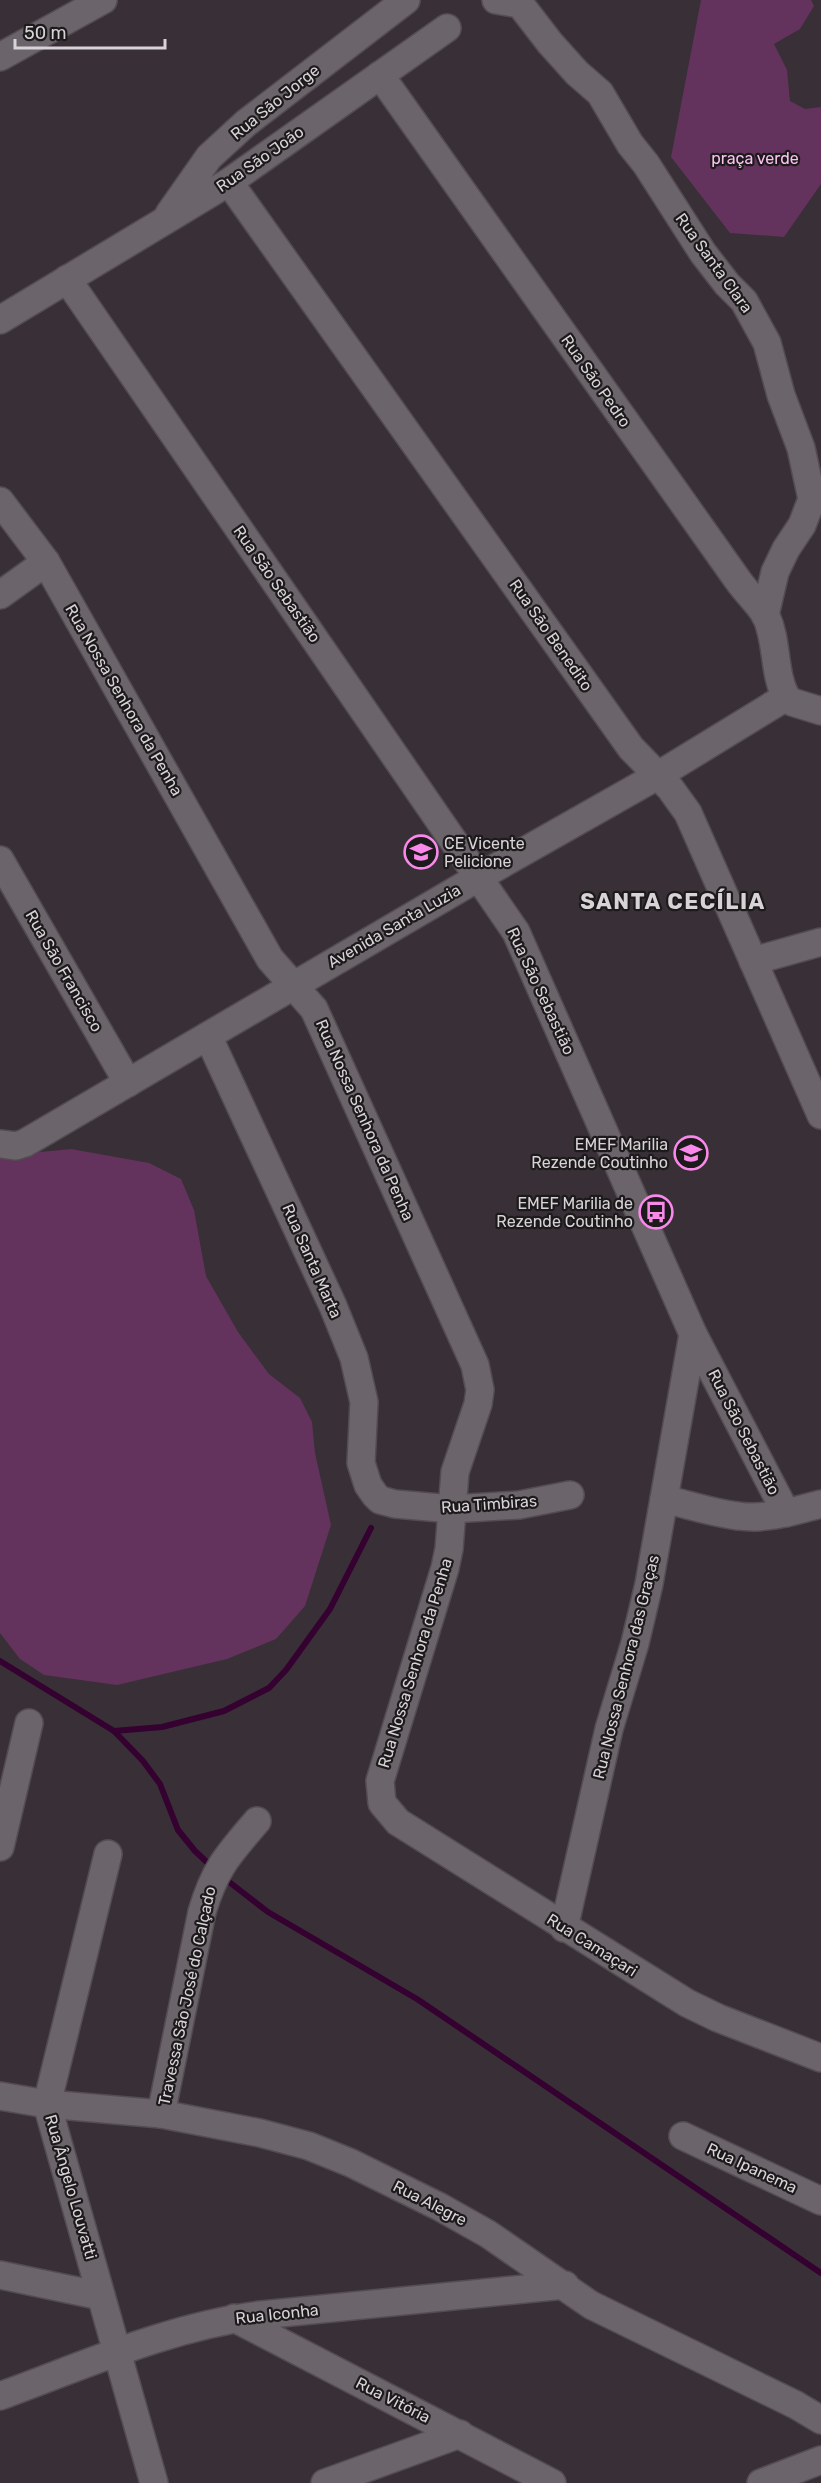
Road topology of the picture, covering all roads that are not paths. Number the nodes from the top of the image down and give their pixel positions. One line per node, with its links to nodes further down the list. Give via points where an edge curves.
1 (102, 0): 5 (street)
2 (406, 0): 8 (street, Rua São Jorge, via 246,123 209,157)
3 (496, 0): 14 (street, Rua Santa Clara, via 520,4 550,43 600,93 703,253 744,301 767,343 801,448 812,499 775,572)
4 (447, 28): 6 (street, Rua São João)
5 (0, 57)
6 (380, 75): 7 (street, Rua São João); 14 (street, Rua São Pedro)
7 (229, 182): 8 (street, Rua São João); 17 (street, Rua São Benedito, via 631,748)
8 (163, 223): 9 (street, Rua São João)
9 (67, 279): 10 (street, Rua São João); 19 (street, Rua São Sebastião)
10 (0, 320)
11 (0, 501): 12 (street, Rua Nossa Senhora da Penha)
12 (46, 562): 13 (street); 22 (street, Rua Nossa Senhora da Penha, via 270,958)
13 (0, 595)
14 (765, 615): 15 (street, Rua São Pedro)
15 (786, 698): 16 (street); 17 (street, Avenida Santa Luzia)
16 (821, 711)
17 (657, 776): 19 (street, Avenida Santa Luzia); 21 (street, Rua São Benedito, via 688,813)
18 (0, 860): 24 (street, Rua São Francisco)
19 (479, 877): 22 (street, Avenida Santa Luzia); 27 (street, Rua São Sebastião, via 516,932)
20 (821, 942): 21 (street)
21 (753, 961): 25 (street, Rua São Benedito)
22 (293, 986): 23 (street, Avenida Santa Luzia); 32 (street, Rua Nossa Senhora da Penha, via 314,1008 475,1365 480,1390 478,1404 455,1472)
23 (208, 1036): 24 (street, Avenida Santa Luzia); 28 (street, Rua Santa Marta, via 354,1358 364,1402 361,1463)
24 (128, 1083): 26 (street, Avenida Santa Luzia, via 26,1143)
25 (821, 1116)
26 (0, 1144)
27 (693, 1334): 30 (street, Rua Nossa Senhora das Graças); 33 (street, Rua São Sebastião)
28 (375, 1495): 32 (street, Rua Timbiras, via 395,1504)
29 (570, 1495): 32 (street, Rua Timbiras, via 519,1505)
30 (664, 1499): 33 (street, via 739,1516); 39 (street, Rua Nossa Senhora das Graças, via 649,1584 609,1729)
31 (821, 1504): 33 (street)
32 (452, 1509): 35 (street, Rua Nossa Senhora da Penha, via 445,1568 380,1781)
33 (786, 1514)
34 (29, 1723): 37 (street)
35 (382, 1803): 39 (street, Rua Camaçari, via 398,1822)
36 (257, 1821): 43 (street, Travessa São José do Calçado, via 227,1856 209,1886)
37 (0, 1847)
38 (108, 1854): 42 (street, Rua Ângelo Louvatti)
39 (564, 1928): 40 (street, Rua Camaçari, via 708,2013)
40 (821, 2058)
41 (0, 2096): 42 (street, Rua Alegre)
42 (47, 2104): 43 (street, Rua Alegre); 48 (street, Rua Ângelo Louvatti)
43 (161, 2114): 47 (street, Rua Alegre, via 260,2133 351,2163 488,2234)
44 (683, 2136): 45 (street, Rua Ipanema)
45 (821, 2201)
46 (0, 2275): 48 (street)
47 (565, 2286): 49 (street, Rua Iconha); 52 (street, Rua Alegre, via 600,2310)
48 (101, 2296): 50 (street, Rua Ângelo Louvatti)
49 (234, 2318): 50 (street, Rua Iconha); 53 (street, Rua Vitória)
50 (118, 2354): 51 (street, Rua Iconha); 55 (street, Rua Ângelo Louvatti)
51 (0, 2396)
52 (821, 2420)
53 (460, 2434): 56 (street); 57 (street, Rua Vitória)
54 (821, 2460): 58 (street)
55 (154, 2483)
56 (325, 2483)
57 (552, 2483)
58 (761, 2483)

